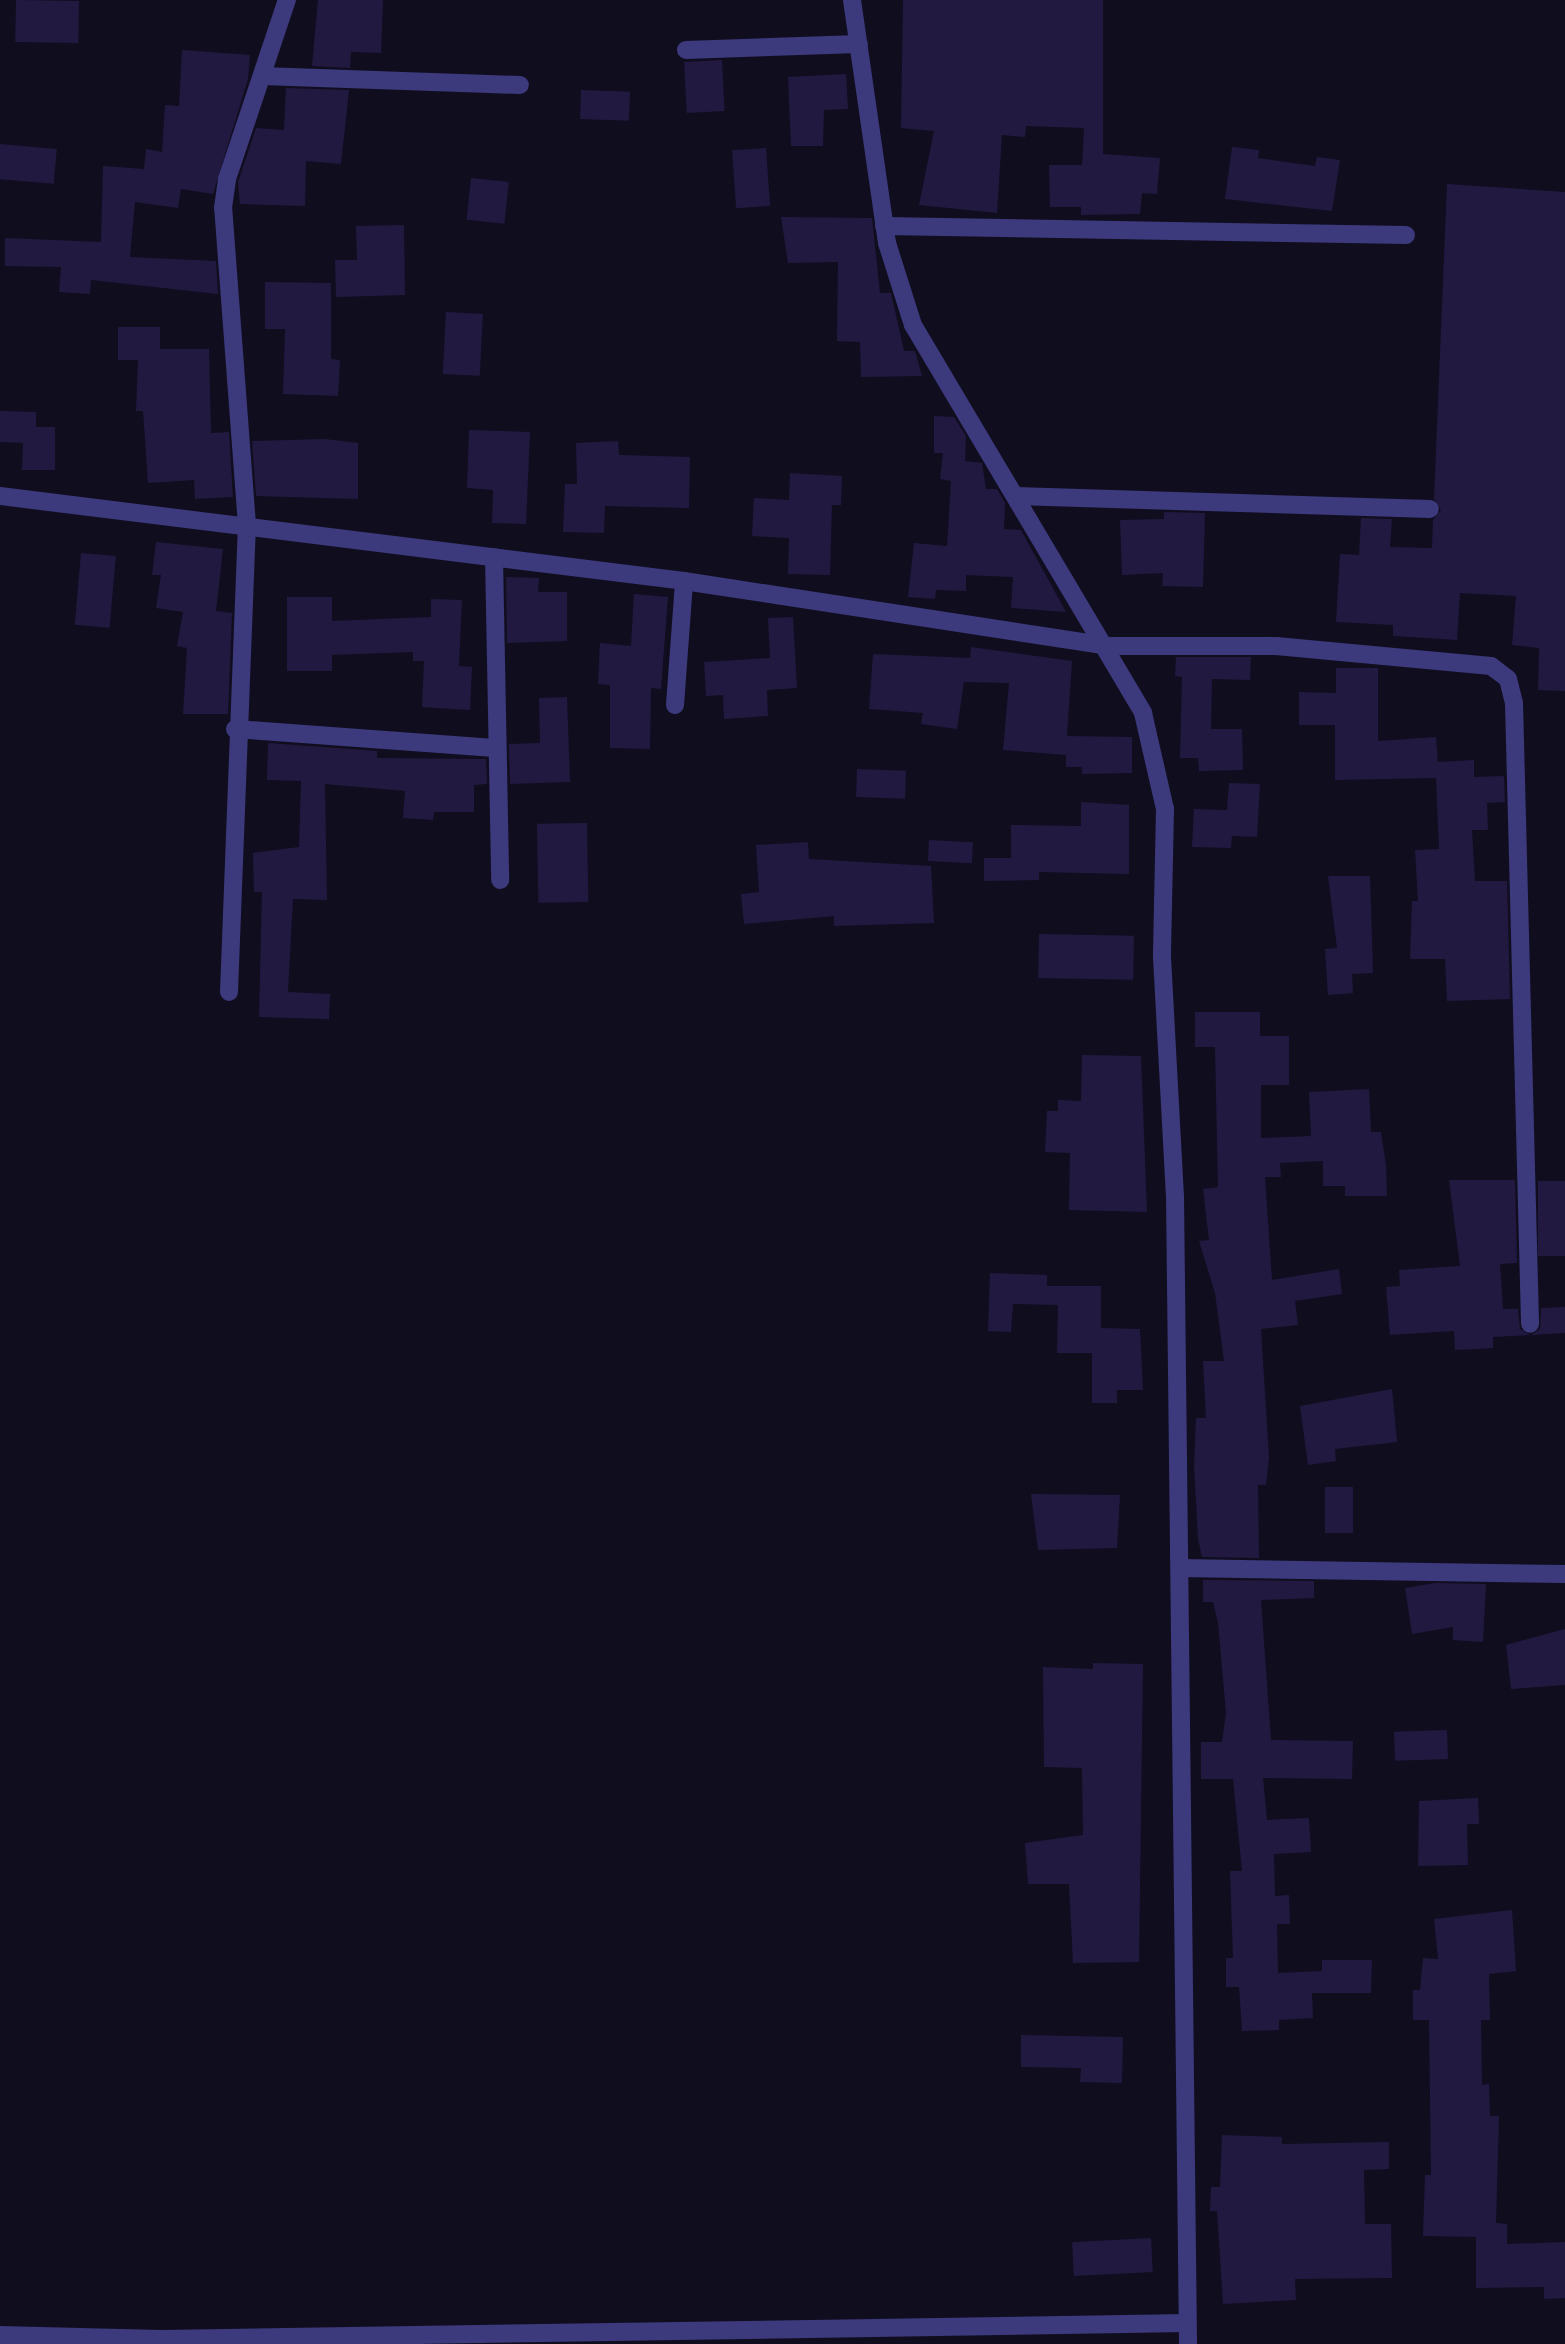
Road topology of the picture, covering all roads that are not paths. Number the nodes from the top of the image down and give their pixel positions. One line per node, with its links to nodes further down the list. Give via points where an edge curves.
1 (287, 0): 5 (street)
2 (852, 0): 3 (street)
3 (859, 44): 4 (street); 7 (street)
4 (686, 50)
5 (262, 76): 6 (street); 12 (street, via 223,208)
6 (520, 85)
7 (884, 226): 8 (street); 10 (street, via 913,325)
8 (1406, 235)
9 (0, 496): 12 (street)
10 (1016, 496): 11 (street); 15 (street)
11 (1430, 509)
12 (247, 525): 13 (street); 17 (street)
13 (494, 557): 14 (street); 18 (street)
14 (684, 581): 15 (street); 16 (street)
15 (1108, 646): 21 (street, via 1276,646 1491,666 1508,679 1517,764); 22 (street, via 1143,713 1165,809 1162,957 1175,1196)
16 (675, 705)
17 (235, 729): 18 (street); 20 (street)
18 (494, 748): 19 (street)
19 (500, 880)
20 (229, 992)
21 (1530, 1324)
22 (1181, 1568): 23 (street); 24 (street)
23 (1565, 1574)
24 (1187, 2323): 25 (street, via 161,2339); 26 (street)
25 (0, 2335)
26 (1188, 2344)

